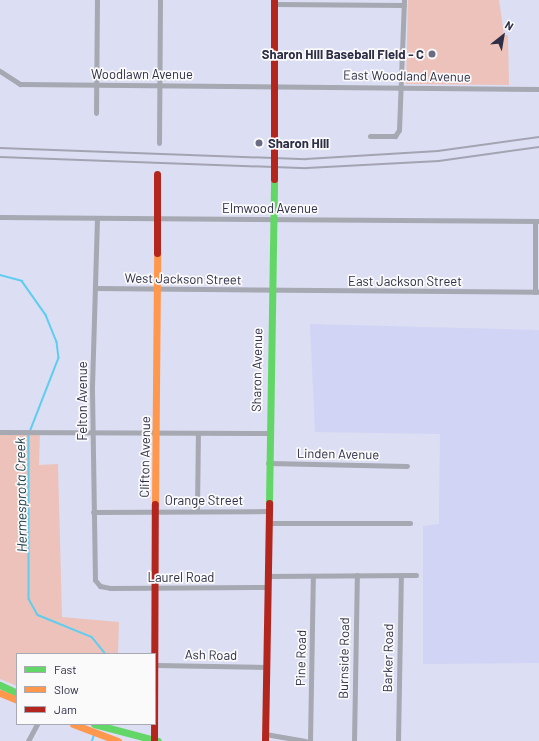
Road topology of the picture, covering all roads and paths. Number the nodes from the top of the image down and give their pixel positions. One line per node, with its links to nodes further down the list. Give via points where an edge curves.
1 (97, 0): 7 (street)
2 (160, 0): 8 (street)
3 (274, 2): 4 (street); 6 (street, Sharon Avenue)
4 (404, 2): 9 (street)
5 (0, 71): 7 (street, Woodlawn Avenue, via 20,84)
6 (274, 84): 8 (street, Woodlawn Avenue); 9 (street, East Woodland Avenue); 18 (street, Sharon Avenue, bridge)
7 (96, 85): 8 (street, Woodlawn Avenue); 11 (street)
8 (160, 85): 13 (street)
9 (403, 86): 10 (street, East Woodland Avenue); 12 (street, via 397,134)
10 (539, 89)
11 (96, 113)
12 (370, 136)
13 (159, 143)
14 (157, 174): 17 (street, Clifton Avenue)
15 (0, 217): 16 (street, Elmwood Avenue)
16 (97, 218): 17 (street, Elmwood Avenue); 20 (street, Felton Avenue)
17 (158, 219): 18 (street, Elmwood Avenue); 21 (street, Clifton Avenue)
18 (274, 220): 19 (street, Elmwood Avenue); 22 (street, Sharon Avenue)
19 (537, 221): 23 (street)
20 (94, 288): 21 (street, West Jackson Street); 27 (street, Felton Avenue)
21 (158, 291): 22 (street, West Jackson Street); 28 (street, Clifton Avenue)
22 (271, 291): 23 (street, East Jackson Street); 26 (street, Sharon Avenue)
23 (537, 292)
24 (0, 432): 27 (street)
25 (198, 433): 26 (street); 28 (street); 32 (street)
26 (268, 433): 29 (street, Sharon Avenue)
27 (93, 434): 28 (street); 34 (street, Felton Avenue)
28 (158, 434): 31 (street, Clifton Avenue)
29 (268, 463): 30 (street, Linden Avenue); 33 (street, Sharon Avenue)
30 (407, 466)
31 (156, 510): 32 (street, Orange Street); 34 (street, Orange Street); 44 (street, Clifton Avenue)
32 (196, 510): 33 (street, Orange Street)
33 (267, 511): 35 (street, Sharon Avenue)
34 (93, 512): 42 (street, Felton Avenue)
35 (268, 523): 36 (street); 40 (street, Sharon Avenue)
36 (410, 523)
37 (357, 575): 38 (street); 41 (street); 61 (street, Burnside Road)
38 (401, 575): 39 (street); 62 (street, Barker Road)
39 (416, 575)
40 (267, 576): 41 (street); 43 (street, Sharon Avenue)
41 (313, 576): 60 (street, Pine Road)
42 (96, 583): 44 (street, Laurel Road, via 110,588)
43 (267, 587): 44 (street, Laurel Road); 46 (street, Sharon Avenue)
44 (156, 588): 45 (street, Clifton Avenue)
45 (156, 665): 46 (street, Ash Road)
46 (266, 667): 55 (street, Sharon Avenue)
47 (0, 685): 49 (street)
48 (0, 693): 50 (street)
49 (16, 693)
50 (16, 700)
51 (36, 725): 56 (street)
52 (75, 725): 57 (street)
53 (96, 725): 58 (street)
54 (155, 725): 58 (street, Clifton Avenue)
55 (265, 738): 59 (street)
56 (28, 741)
57 (118, 741)
58 (155, 741)
59 (305, 741)
60 (310, 741)
61 (354, 741)
62 (398, 741)

